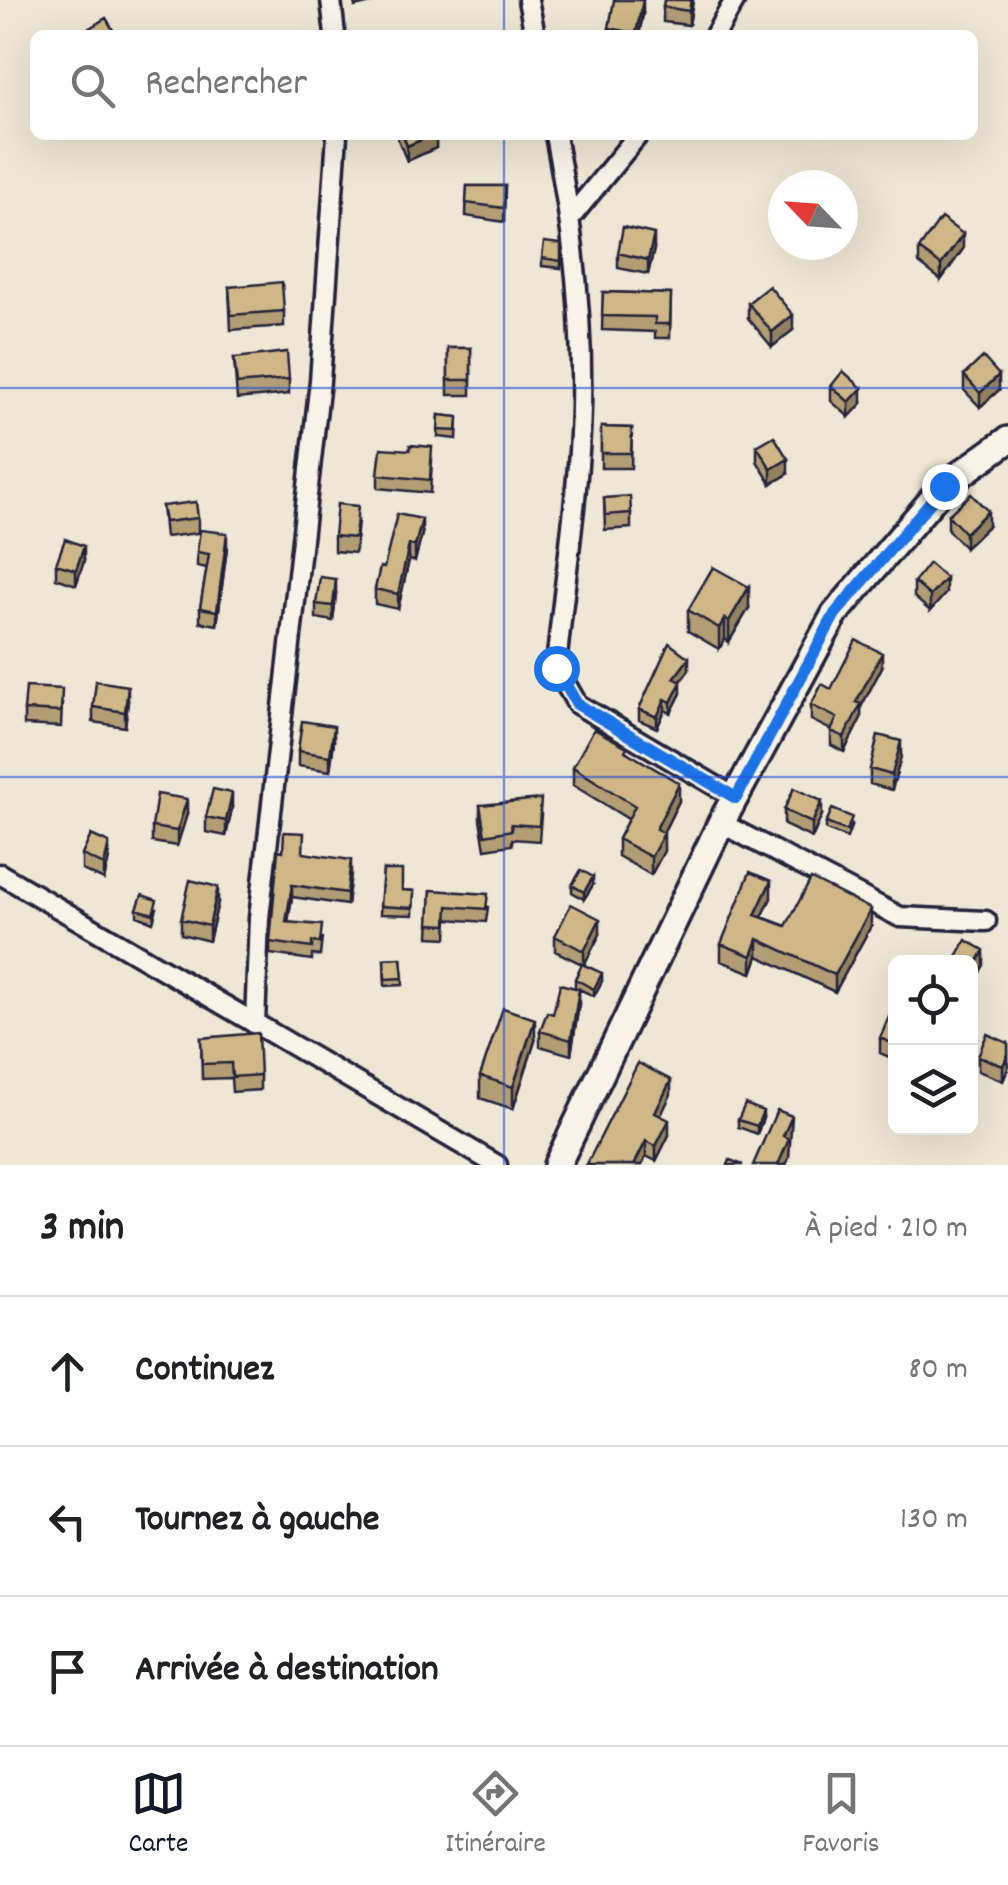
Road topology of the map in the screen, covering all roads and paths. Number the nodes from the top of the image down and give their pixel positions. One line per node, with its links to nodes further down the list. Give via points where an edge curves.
1 (331, 0): 4 (street)
2 (528, 0): 5 (street)
3 (734, 0): 6 (street)
4 (334, 30)
5 (535, 30)
6 (718, 30)
7 (337, 140): 16 (street, via 320,381 260,918)
8 (556, 140): 10 (street)
9 (634, 140): 10 (street)
10 (571, 217): 12 (street, via 580,411 556,668 577,704)
11 (1008, 440): 12 (street, via 944,486 835,614)
12 (736, 798): 13 (street)
13 (721, 823): 15 (street, via 900,917); 18 (street)
14 (0, 874): 16 (street)
15 (986, 922)
16 (255, 1024): 17 (street)
17 (496, 1165)
18 (557, 1165)

